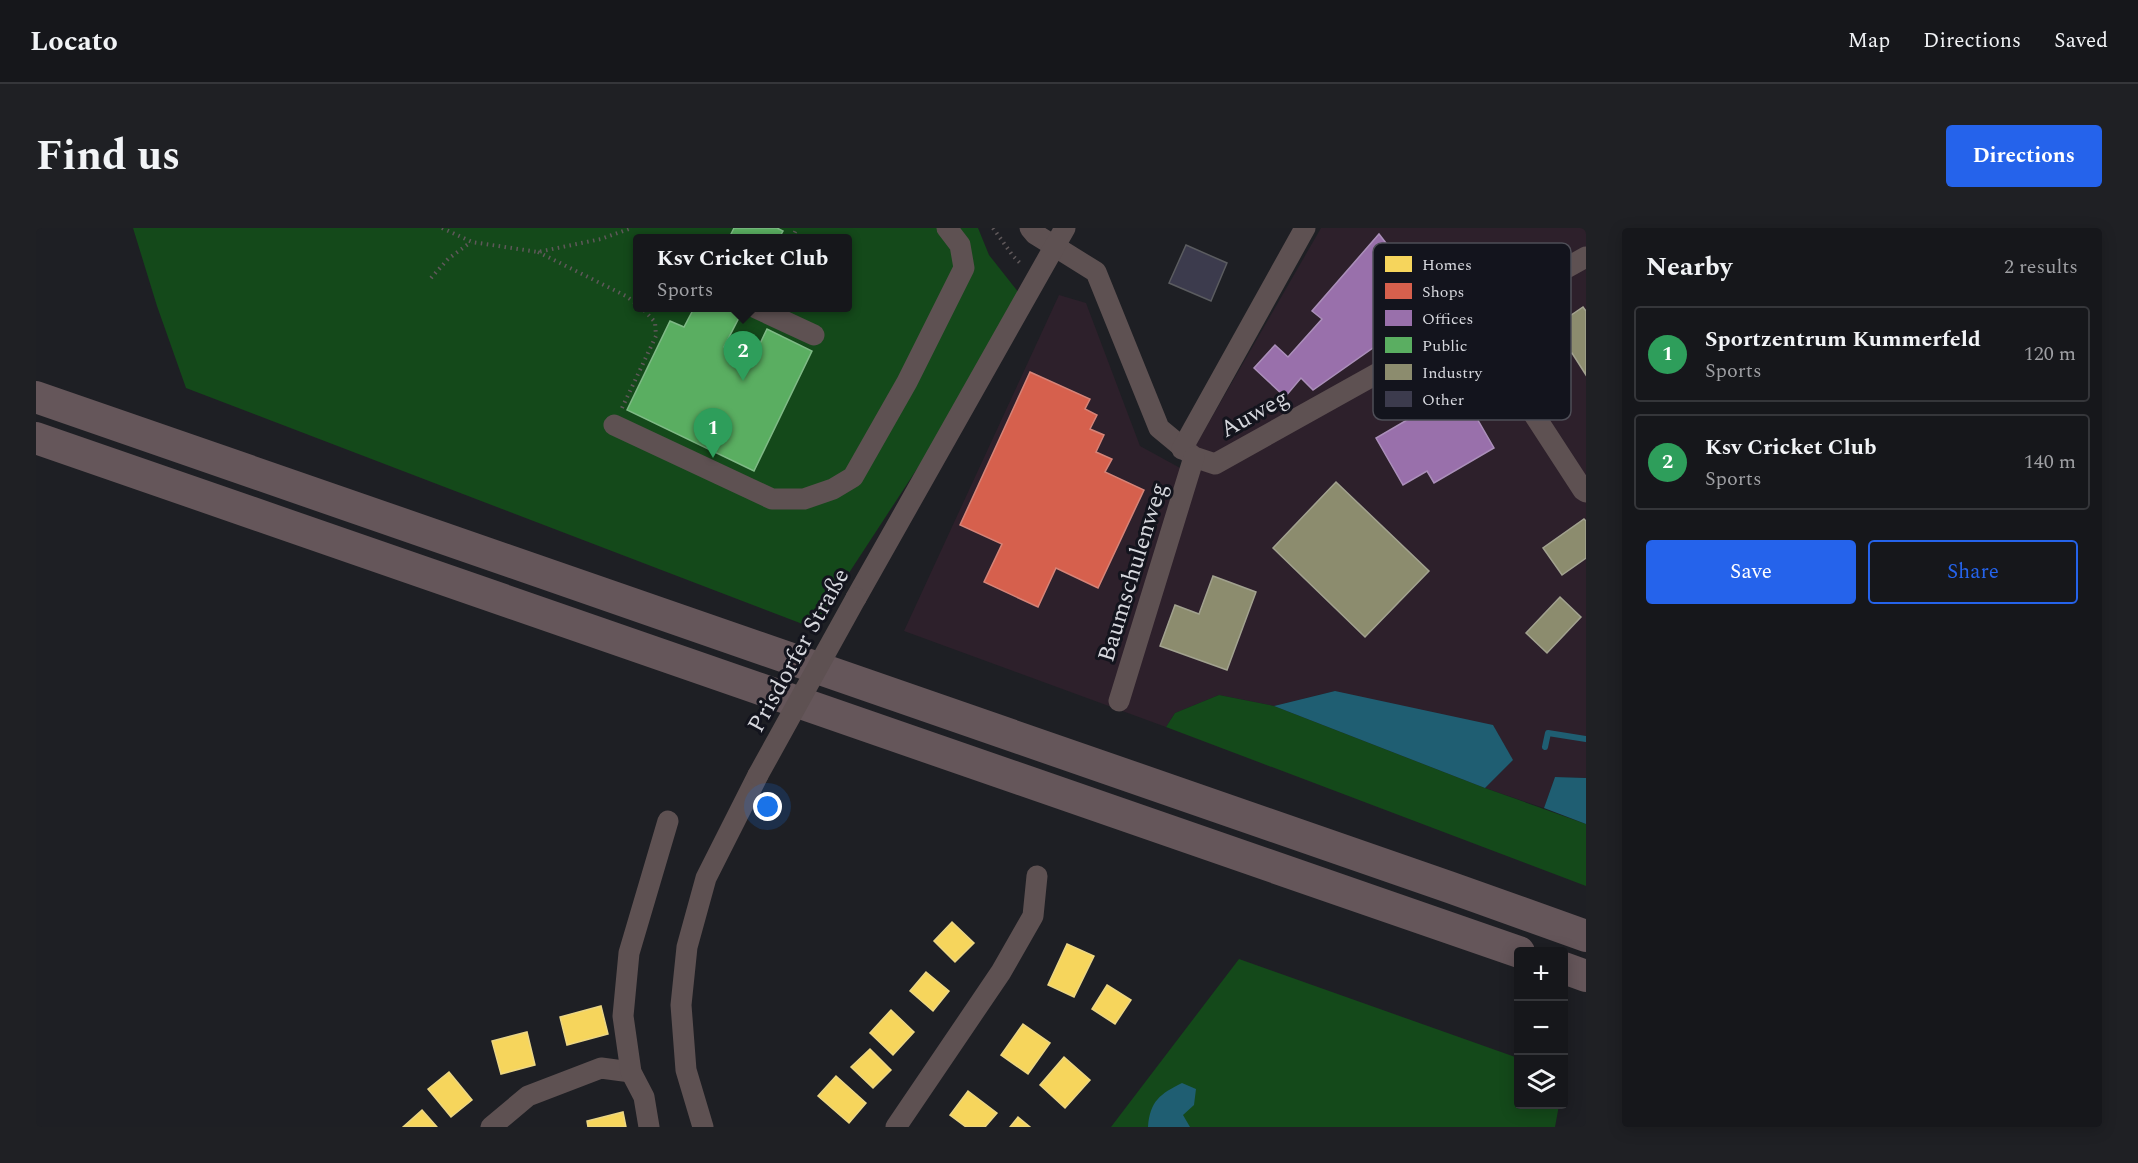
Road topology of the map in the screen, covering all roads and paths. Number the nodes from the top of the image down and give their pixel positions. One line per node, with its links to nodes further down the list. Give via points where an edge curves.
1 (442, 228): 8 (path)
2 (633, 228): 9 (path)
3 (947, 228): 21 (street, via 960,245 964,268 907,382 853,477 833,489 804,499 772,499)
4 (993, 228): 13 (path, via 1013,256)
5 (1030, 228): 7 (street, via 1035,234)
6 (1305, 228): 23 (street, Baumschulenweg)
7 (1060, 236): 13 (street, Prisdorfer Straße); 23 (street, via 1096,272 1159,428)
8 (472, 242): 9 (path); 12 (path, via 448,259)
9 (538, 252): 14 (path)
10 (1586, 257): 11 (street, Auweg)
11 (1571, 265)
12 (431, 278)
13 (1037, 278): 35 (street, Prisdorfer Straße, bridge, via 758,775 706,878 687,947 681,1005 686,1070)
14 (633, 301)
15 (646, 312): 21 (path, via 655,322 656,336)
16 (765, 312): 17 (street)
17 (814, 335)
18 (1373, 376): 23 (street, Auweg, via 1215,464)
19 (36, 397): 28 (highway)
20 (1538, 420): 24 (street)
21 (614, 425)
22 (36, 438): 29 (highway)
23 (1188, 453): 25 (street, Baumschulenweg)
24 (1584, 491)
25 (1119, 701)
26 (668, 820): 32 (street, via 629,952 623,1016)
27 (1037, 876): 36 (street, via 1033,916 1001,972)
28 (1586, 936)
29 (1514, 949)
30 (1568, 970): 31 (highway)
31 (1586, 976)
32 (631, 1072): 33 (street, via 601,1068 528,1096); 34 (street, via 644,1097)
33 (491, 1127)
34 (650, 1127)
35 (702, 1127)
36 (896, 1127)

